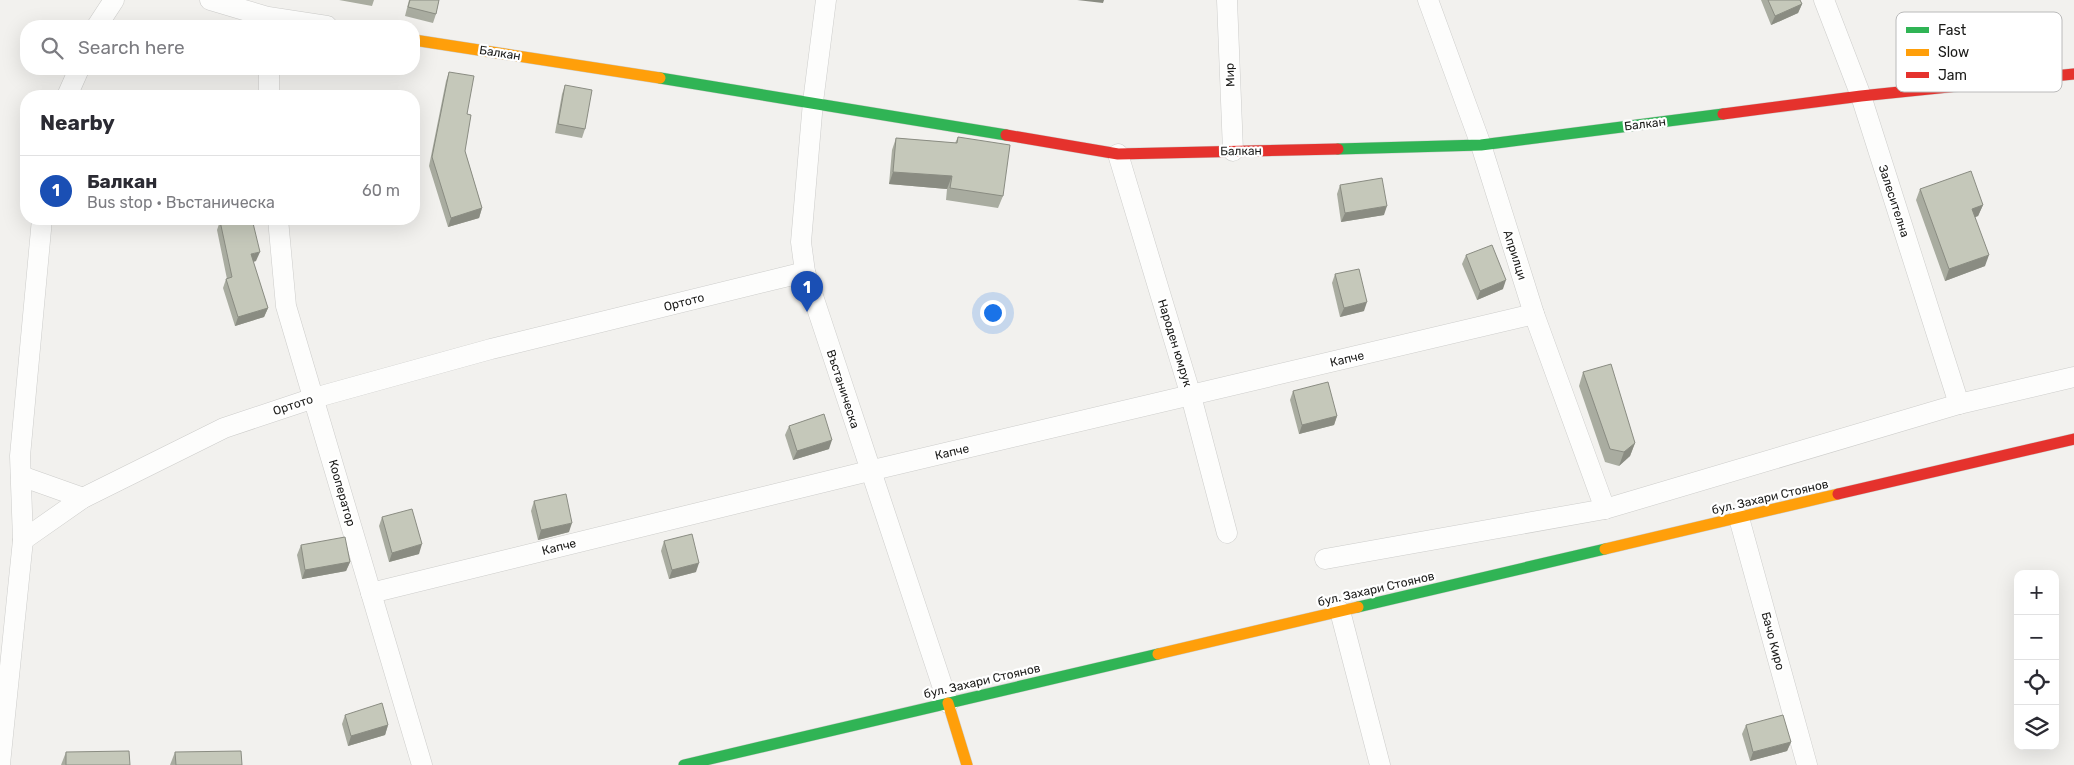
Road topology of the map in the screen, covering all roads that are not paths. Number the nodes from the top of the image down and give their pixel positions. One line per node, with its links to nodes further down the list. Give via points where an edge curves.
1 (114, 0): 7 (street)
2 (210, 0): 8 (street)
3 (826, 0): 16 (street, Въстаническа)
4 (1228, 0): 18 (street, Мир)
5 (1428, 0): 17 (street, Априлци)
6 (1824, 0): 15 (street, Залесителна)
7 (101, 20)
8 (263, 20)
9 (420, 41): 16 (street, Балкан)
10 (76, 75): 12 (street)
11 (268, 75): 13 (street)
12 (70, 90)
13 (269, 90)
14 (1900, 92): 15 (street, Балкан)
15 (1861, 96): 17 (street, Балкан); 27 (street, Залесителна)
16 (813, 102): 19 (street, Балкан); 22 (street, Въстаническа, via 801,242)
17 (1481, 145): 18 (street, Балкан); 23 (street, Априлци)
18 (1233, 151): 19 (street, Балкан)
19 (1118, 154): 25 (street, Народен юмрук)
20 (41, 225): 30 (street)
21 (279, 225): 26 (street, Кооператор, via 286,306)
22 (804, 272): 26 (street, Ортото, via 491,349); 29 (street, Въстаническа)
23 (1534, 314): 25 (street, Капче); 32 (street, Априлци)
24 (2074, 377): 27 (street)
25 (1190, 396): 29 (street, Капче); 34 (street, Народен юмрук)
26 (314, 398): 31 (street, Ортото, via 224,428); 37 (street, Кооператор)
27 (1959, 404): 32 (street)
28 (2074, 439): 33 (street, бул. Захари Стоянов)
29 (869, 471): 37 (street, Капче); 39 (street, Въстаническа)
30 (21, 476): 31 (street); 35 (street)
31 (83, 498): 35 (street, Ортото)
32 (1605, 508): 36 (street)
33 (1739, 518): 38 (street, бул. Захари Стоянов); 45 (street, Бачо Киро)
34 (1227, 533)
35 (23, 540): 40 (street)
36 (1325, 559)
37 (371, 593): 41 (street, Кооператор)
38 (1340, 612): 39 (street, бул. Захари Стоянов); 44 (street)
39 (948, 703): 42 (street, бул. Захари Стоянов); 43 (street, Въстаническа)
40 (0, 764)
41 (422, 765)
42 (684, 765)
43 (967, 765)
44 (1380, 765)
45 (1807, 765)

